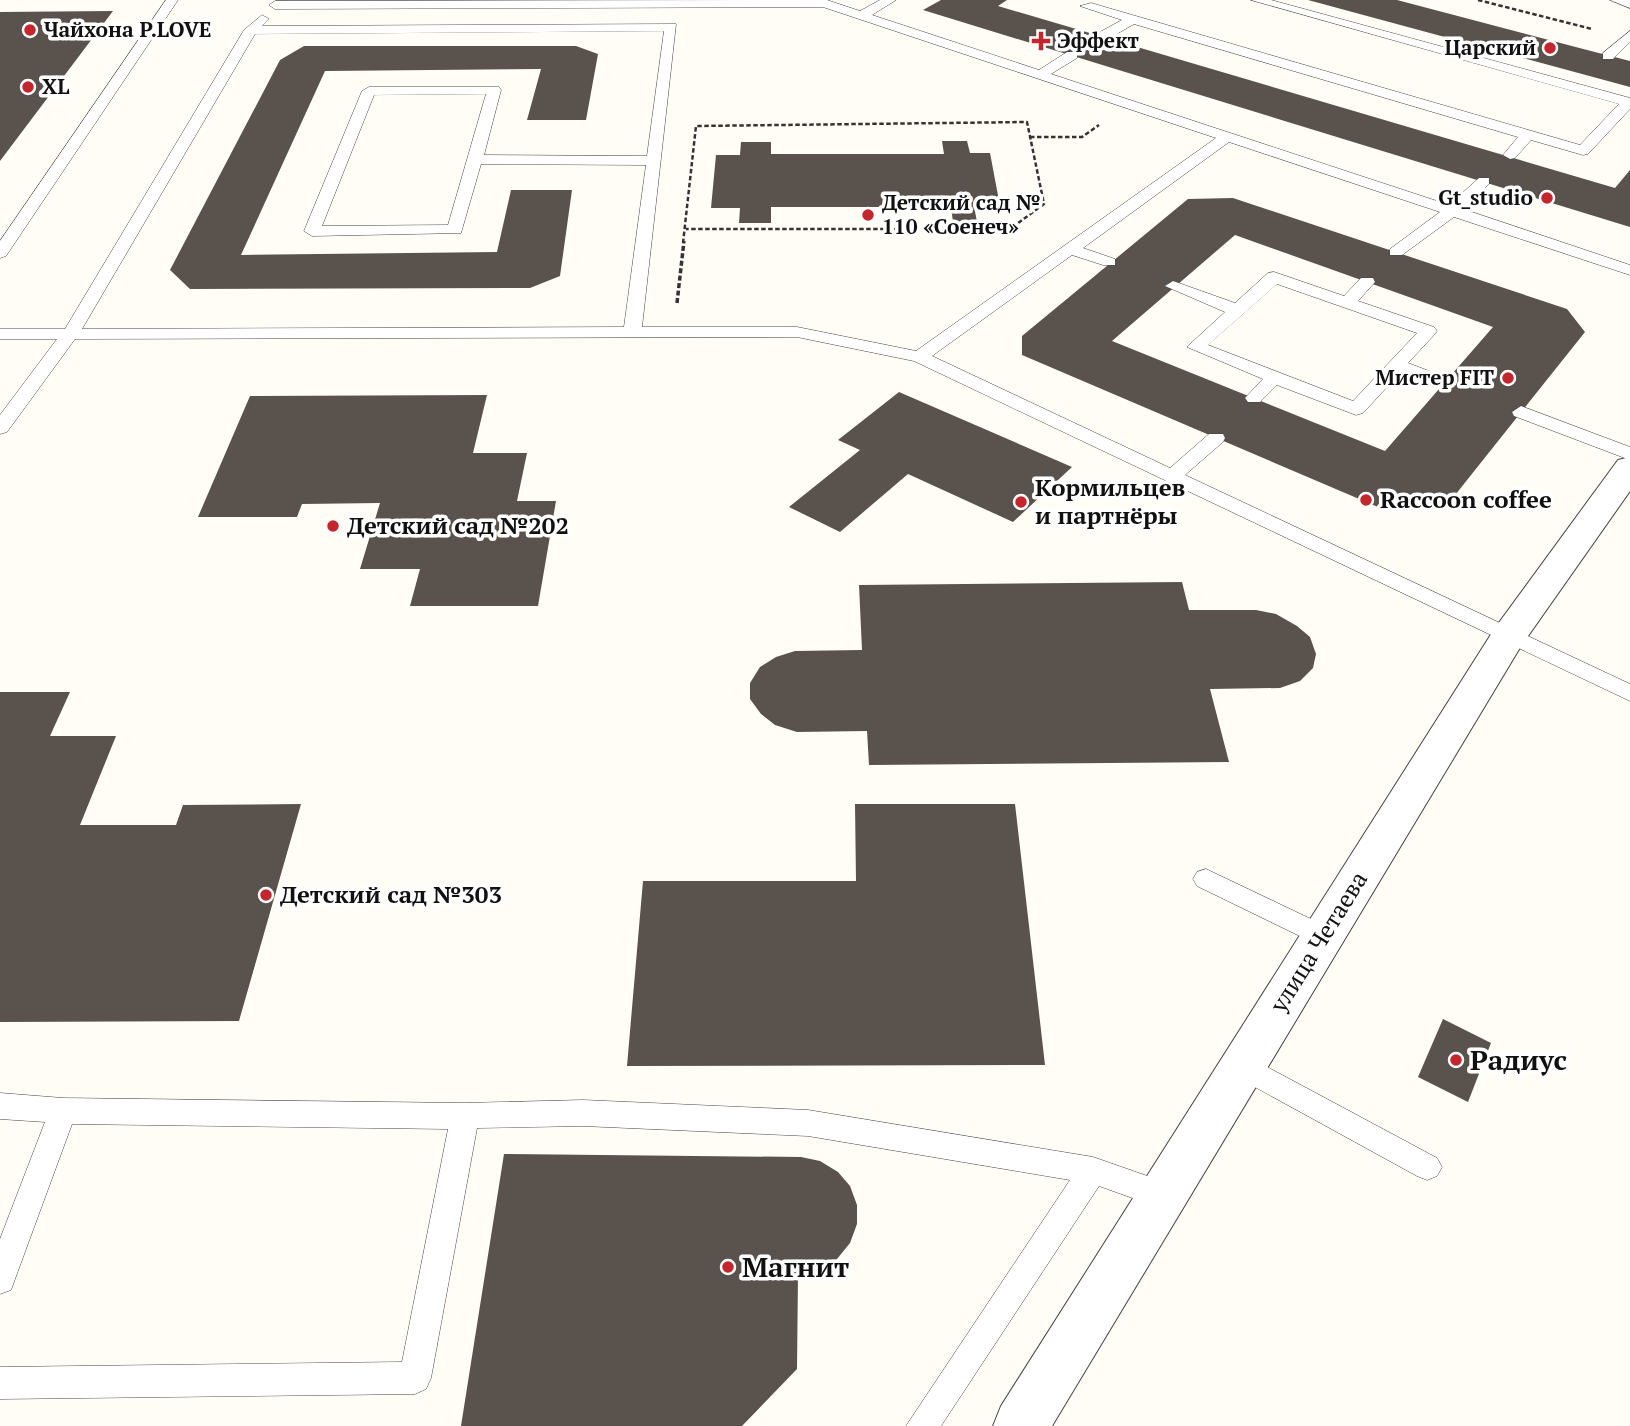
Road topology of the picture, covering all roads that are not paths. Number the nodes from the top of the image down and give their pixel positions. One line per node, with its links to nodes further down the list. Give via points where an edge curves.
1 (172, 0): 30 (lane)
2 (890, 0): 10 (lane)
3 (1097, 0): 11 (lane, via 1086,6)
4 (1257, 0): 20 (lane)
5 (1616, 0): 9 (lane)
6 (827, 1): 8 (lane); 10 (lane)
7 (275, 2): 8 (lane); 13 (lane)
8 (674, 4): 12 (lane)
9 (1630, 4)
10 (862, 15): 18 (lane)
11 (1132, 20): 14 (lane); 21 (lane)
12 (671, 27): 13 (lane); 25 (lane)
13 (251, 30): 37 (lane)
14 (1103, 36)
15 (1628, 37): 17 (lane)
16 (1072, 55): 18 (lane)
17 (1608, 56)
18 (1041, 74): 22 (lane)
19 (1595, 77): 20 (lane)
20 (1582, 89): 21 (lane, via 1629,102 1583,151)
21 (1528, 135): 23 (lane)
22 (1228, 136): 27 (lane); 28 (lane)
23 (1510, 155)
24 (475, 159): 24 (lane, via 455,230 312,231 369,91 494,90); 25 (lane)
25 (655, 161): 39 (lane)
26 (1485, 180): 27 (lane)
27 (1452, 211): 29 (lane); 32 (lane)
28 (1070, 249): 31 (lane); 40 (lane)
29 (1396, 252)
30 (0, 253)
31 (1109, 262)
32 (1630, 270)
33 (1367, 282): 35 (lane)
34 (1173, 286): 36 (lane)
35 (1347, 303): 36 (lane, via 1274,276); 41 (lane, via 1428,331)
36 (1237, 310): 42 (lane, via 1196,347)
37 (71, 333): 38 (lane); 39 (lane); 46 (lane)
38 (0, 334)
39 (632, 334): 40 (lane, via 797,332)
40 (919, 357): 50 (lane)
41 (1396, 365): 42 (lane, via 1356,409); 43 (lane)
42 (1275, 377): 44 (lane)
43 (1444, 383)
44 (1254, 398)
45 (1521, 412): 48 (lane)
46 (0, 428)
47 (1216, 438): 50 (lane)
48 (1630, 454)
49 (1630, 467): 51 (street, улица Четаева)
50 (1171, 477): 51 (lane)
51 (1508, 637): 52 (lane); 54 (street, улица Четаева)
52 (1630, 693)
53 (1206, 879): 54 (lane)
54 (1323, 936): 55 (street, улица Четаева)
55 (1243, 1066): 59 (lane); 61 (street, улица Четаева)
56 (0, 1106): 57 (lane)
57 (63, 1111): 58 (lane); 62 (lane)
58 (465, 1116): 60 (lane, via 583,1113 808,1123); 63 (lane, via 415,1378)
59 (1427, 1167)
60 (1093, 1170): 61 (lane); 64 (lane)
61 (1163, 1195): 65 (street, улица Четаева)
62 (0, 1279)
63 (0, 1383)
64 (922, 1426)
65 (1021, 1426)

